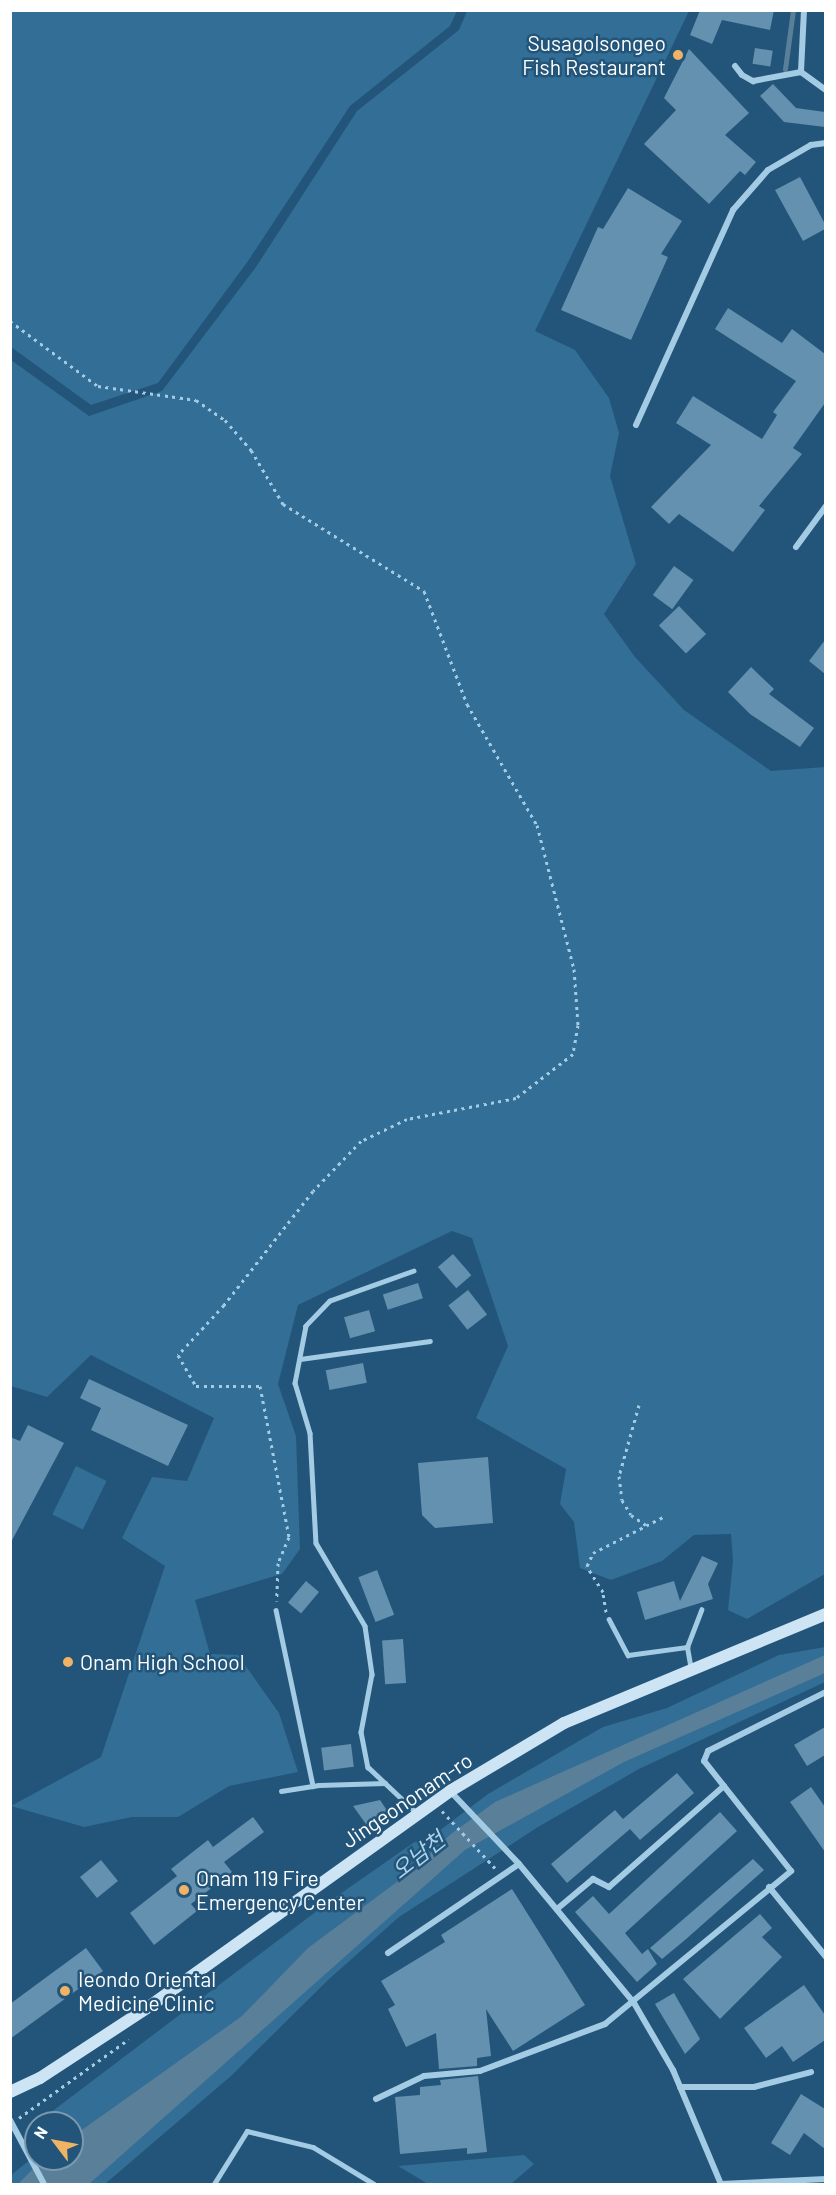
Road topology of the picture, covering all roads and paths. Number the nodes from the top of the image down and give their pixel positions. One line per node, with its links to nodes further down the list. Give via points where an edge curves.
1 (804, 10): 3 (street)
2 (735, 66): 3 (street, via 741,75 753,81)
3 (801, 72): 4 (street)
4 (825, 90)
5 (825, 143): 7 (street, via 811,145 768,170 733,210)
6 (10, 321): 16 (path, via 98,386 196,400 225,420 251,450 283,504 424,591 467,704 537,825 574,969 578,1025 573,1054 516,1098 407,1119 361,1141 313,1191 224,1305 178,1355 196,1386 260,1386 289,1537 278,1563)
7 (636, 425)
8 (825, 506): 9 (street)
9 (796, 547)
10 (414, 1271): 12 (lane, via 330,1301 306,1326)
11 (430, 1341): 12 (lane)
12 (300, 1359): 23 (lane, via 295,1383 310,1433 316,1543 365,1626 372,1674 361,1732 368,1767)
13 (639, 1405): 15 (path, via 619,1476 622,1500 631,1515)
14 (663, 1517): 15 (path)
15 (646, 1525): 19 (path, via 593,1553 587,1566 603,1592)
16 (276, 1610): 24 (lane)
17 (701, 1610): 20 (lane)
18 (825, 1614): 21 (main road, Jingeononam-ro)
19 (609, 1619): 20 (lane, via 628,1655)
20 (687, 1647): 21 (lane)
21 (692, 1673): 27 (main road, Jingeononam-ro, via 564,1723)
22 (825, 1692): 25 (street, via 708,1751 704,1761)
23 (385, 1783): 24 (lane); 28 (lane)
24 (313, 1786): 26 (lane)
25 (724, 1786): 32 (street, via 791,1871); 33 (street, via 609,1887 593,1879)
26 (281, 1791)
27 (450, 1791): 28 (main road, Jingeononam-ro); 30 (street)
28 (418, 1814): 39 (main road, Jingeononam-ro, via 150,2006)
29 (448, 1817): 31 (path)
30 (519, 1864): 31 (street); 33 (street)
31 (502, 1876): 34 (street)
32 (769, 1887): 35 (street); 36 (street)
33 (557, 1909): 36 (street)
34 (388, 1953)
35 (825, 1957)
36 (634, 2003): 38 (street); 40 (street, via 605,2024 520,2059 480,2071 424,2076)
37 (811, 2072): 38 (street, via 754,2087)
38 (680, 2087): 46 (street)
39 (10, 2092)
40 (376, 2099)
41 (10, 2120): 43 (street)
42 (825, 2179): 46 (street)
43 (44, 2184)
44 (214, 2184): 45 (lane, via 247,2131 313,2147)
45 (374, 2184)
46 (721, 2184)

